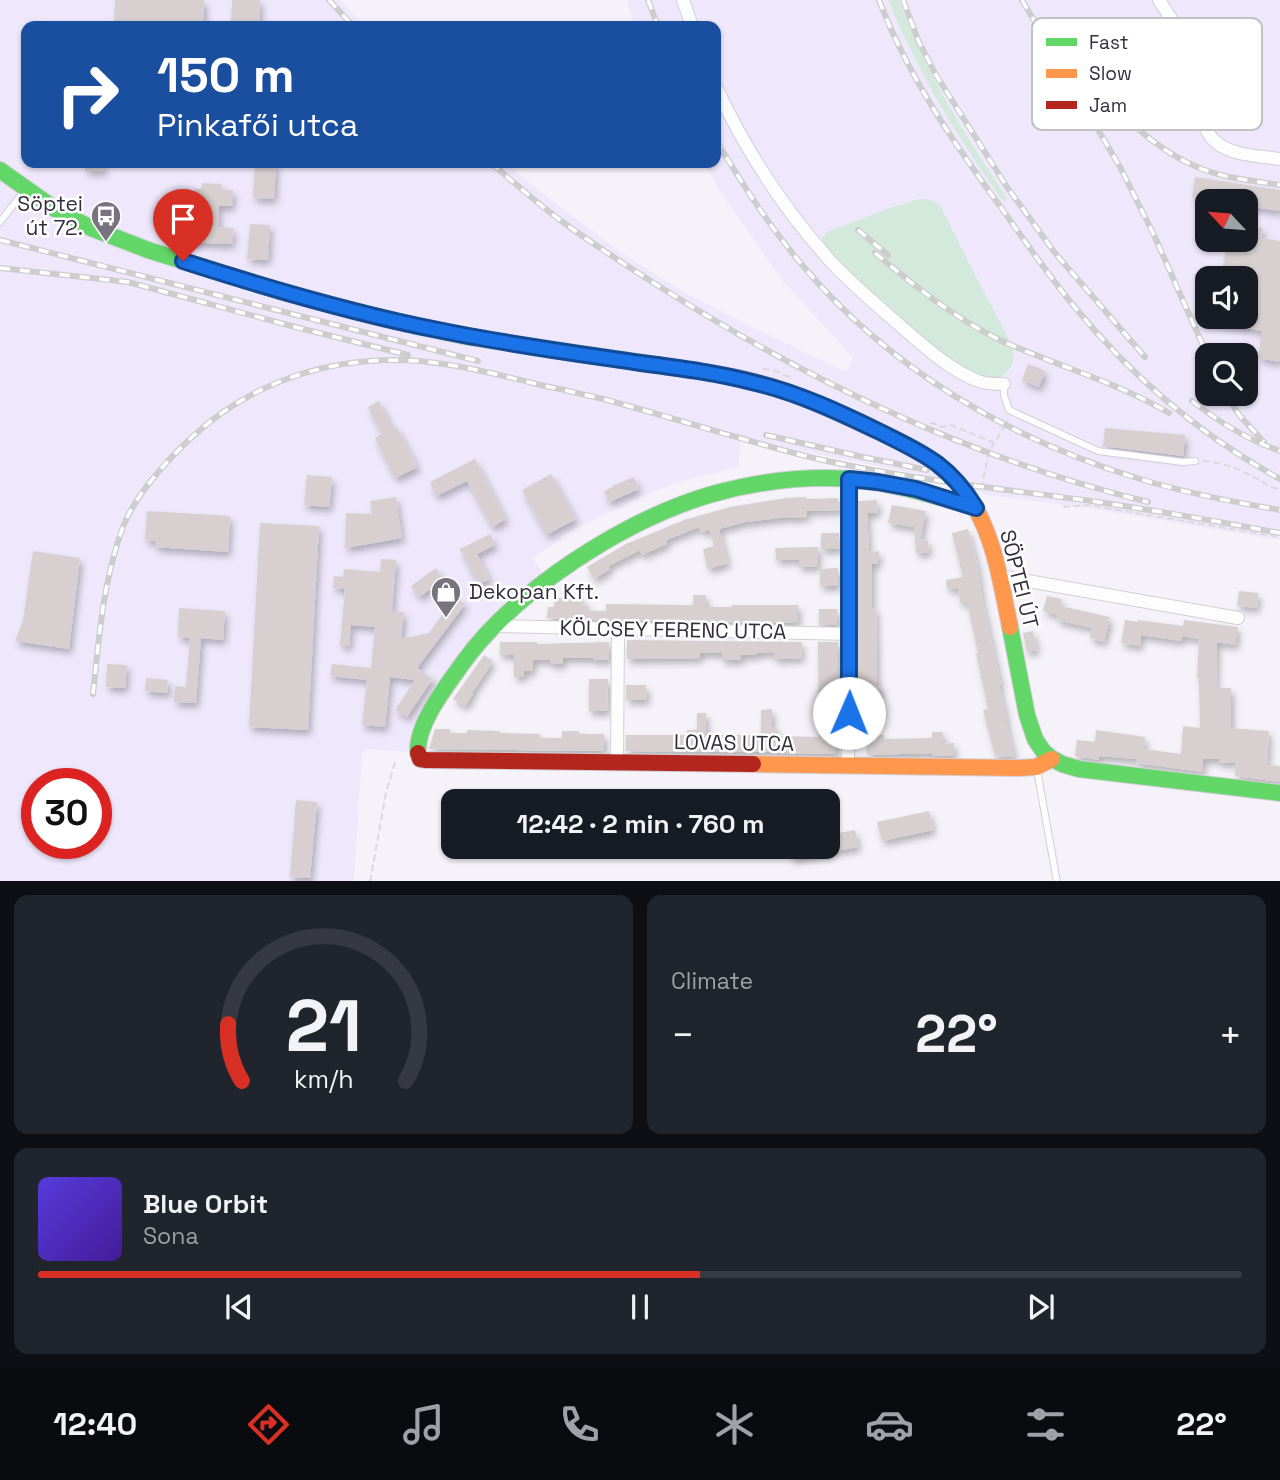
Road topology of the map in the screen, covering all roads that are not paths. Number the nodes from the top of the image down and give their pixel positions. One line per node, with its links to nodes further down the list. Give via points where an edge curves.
1 (683, 0): 4 (street)
2 (1159, 0): 3 (street)
3 (1171, 18)
4 (690, 21)
5 (721, 97): 11 (street, via 764,174 834,265 942,359 979,381)
6 (1207, 130): 7 (street, via 1226,148)
7 (1280, 159)
8 (0, 170): 9 (street, SÖPTEI ÚT)
9 (25, 190): 10 (lane); 14 (street, SÖPTEI ÚT, via 127,242 337,308 499,342 712,372 785,391 924,454 941,465)
10 (0, 222)
11 (1004, 384): 12 (lane, via 1009,410 1098,451)
12 (1195, 461)
13 (849, 479): 14 (street); 17 (street, via 766,483 685,504 599,547 540,586); 19 (street)
14 (972, 501): 15 (street, SÖPTEI ÚT)
15 (1000, 576): 16 (street); 20 (street, SÖPTEI ÚT, via 1027,714 1040,750)
16 (1238, 618)
17 (496, 625): 18 (street, KÖLCSEY FERENC UTCA); 21 (street, LOVAS UTCA, via 455,673 420,734 420,759)
18 (618, 629): 19 (street, KÖLCSEY FERENC UTCA); 21 (street)
19 (850, 634): 22 (street)
20 (1052, 760): 23 (street, LOVAS UTCA); 24 (street, via 1079,769)
21 (617, 763): 22 (street, LOVAS UTCA)
22 (848, 765): 23 (street, LOVAS UTCA)
23 (1036, 767): 25 (lane)
24 (1280, 793)
25 (1057, 881)

